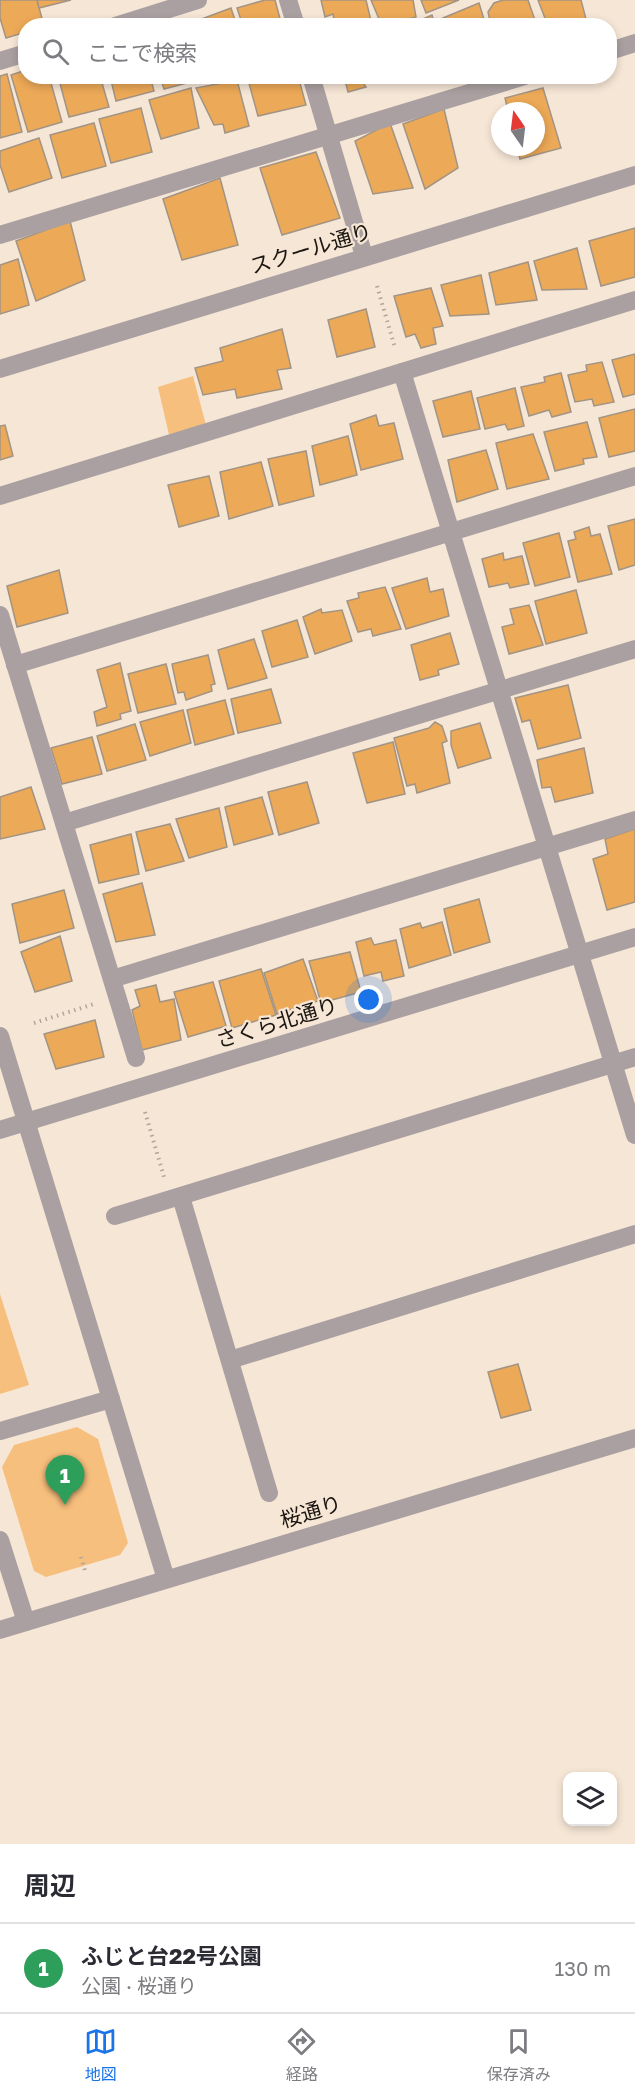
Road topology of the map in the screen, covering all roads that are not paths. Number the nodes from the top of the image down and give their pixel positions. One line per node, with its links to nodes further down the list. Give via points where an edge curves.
1 (198, 0): 3 (street)
2 (288, 0): 4 (street)
3 (141, 18)
4 (294, 18)
5 (635, 43): 6 (street)
6 (617, 49)
7 (18, 55): 8 (street)
8 (0, 61)
9 (313, 84): 11 (street)
10 (499, 84): 11 (street)
11 (329, 136): 13 (street); 14 (street)
12 (635, 175): 14 (street, スクール通り)
13 (0, 235)
14 (364, 256): 16 (street, スクール通り)
15 (635, 300): 17 (street)
16 (0, 369)
17 (402, 372): 19 (street); 20 (street)
18 (635, 476): 20 (street)
19 (0, 496)
20 (451, 532): 23 (street); 24 (street)
21 (0, 615): 23 (street)
22 (635, 649): 24 (street)
23 (15, 665): 26 (street)
24 (500, 690): 26 (street); 27 (street)
25 (635, 820): 27 (street)
26 (64, 823): 30 (street)
27 (547, 847): 29 (street); 30 (street)
28 (635, 937): 29 (street, さくら北通り)
29 (580, 954): 34 (street); 35 (street, さくら北通り)
30 (115, 988): 33 (street)
31 (0, 1036): 35 (street)
32 (635, 1057): 34 (street)
33 (136, 1058)
34 (614, 1064): 37 (street); 38 (street)
35 (27, 1122): 36 (street, さくら北通り); 42 (street)
36 (0, 1130)
37 (635, 1135)
38 (176, 1198): 39 (street); 41 (street)
39 (115, 1216)
40 (635, 1234): 41 (street)
41 (230, 1360): 45 (street)
42 (111, 1399): 43 (street); 47 (street)
43 (0, 1431)
44 (635, 1438): 47 (street, 桜通り)
45 (268, 1493)
46 (0, 1540): 48 (street)
47 (166, 1579): 48 (street, 桜通り)
48 (26, 1622): 49 (street, 桜通り)
49 (0, 1630)

